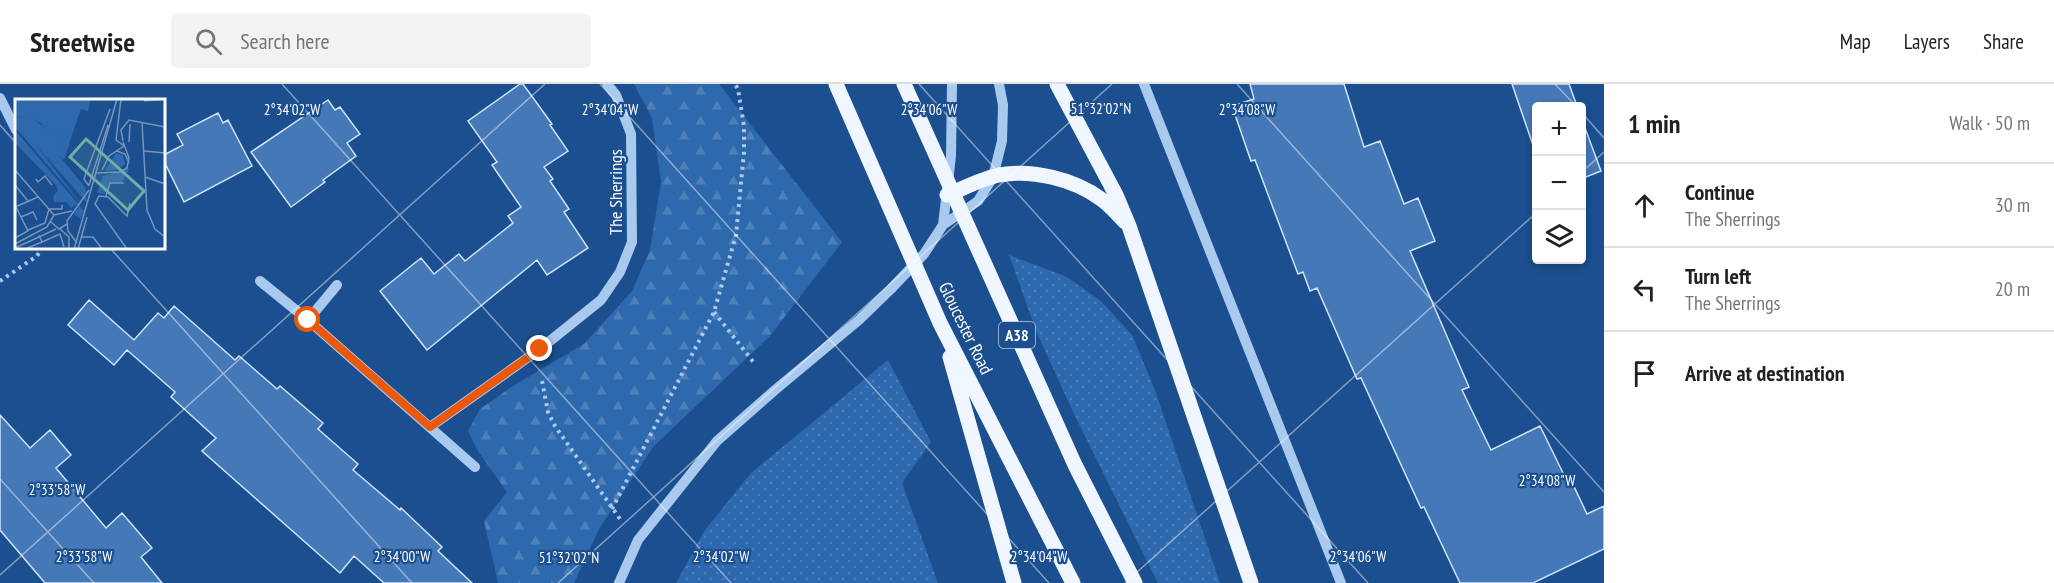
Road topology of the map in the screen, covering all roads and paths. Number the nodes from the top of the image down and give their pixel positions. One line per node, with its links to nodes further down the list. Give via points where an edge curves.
1 (607, 84): 22 (street, The Sherrings, via 616,95 631,134 632,242 620,272 601,300)
2 (735, 84): 19 (path, via 744,126 743,164 736,235)
3 (836, 84): 21 (main road, Gloucester Road)
4 (904, 84): 31 (main road, A38, via 1075,465)
5 (952, 84): 12 (street)
6 (999, 84): 11 (street, via 1002,141)
7 (1057, 84): 14 (main road)
8 (1144, 84): 33 (street)
9 (0, 98): 10 (street)
10 (15, 128)
11 (993, 177): 12 (main road); 13 (street, via 978,201); 14 (main road, via 1032,174 1065,180 1101,199)
12 (947, 195): 13 (street)
13 (943, 225): 28 (street, via 924,254 891,290 717,441 638,540)
14 (1129, 226): 32 (main road)
15 (41, 249): 16 (path)
16 (0, 281)
17 (260, 281): 20 (street)
18 (337, 285): 20 (street)
19 (714, 312): 23 (path); 26 (path)
20 (308, 320): 24 (street)
21 (940, 323): 29 (main road); 30 (main road, Gloucester Road)
22 (540, 349): 24 (street, The Sherrings); 26 (path, via 548,412)
23 (755, 364)
24 (430, 427): 25 (street)
25 (475, 467)
26 (612, 509): 27 (path)
27 (621, 519)
28 (619, 583)
29 (1014, 583)
30 (1073, 583)
31 (1135, 583)
32 (1251, 583)
33 (1341, 583)

